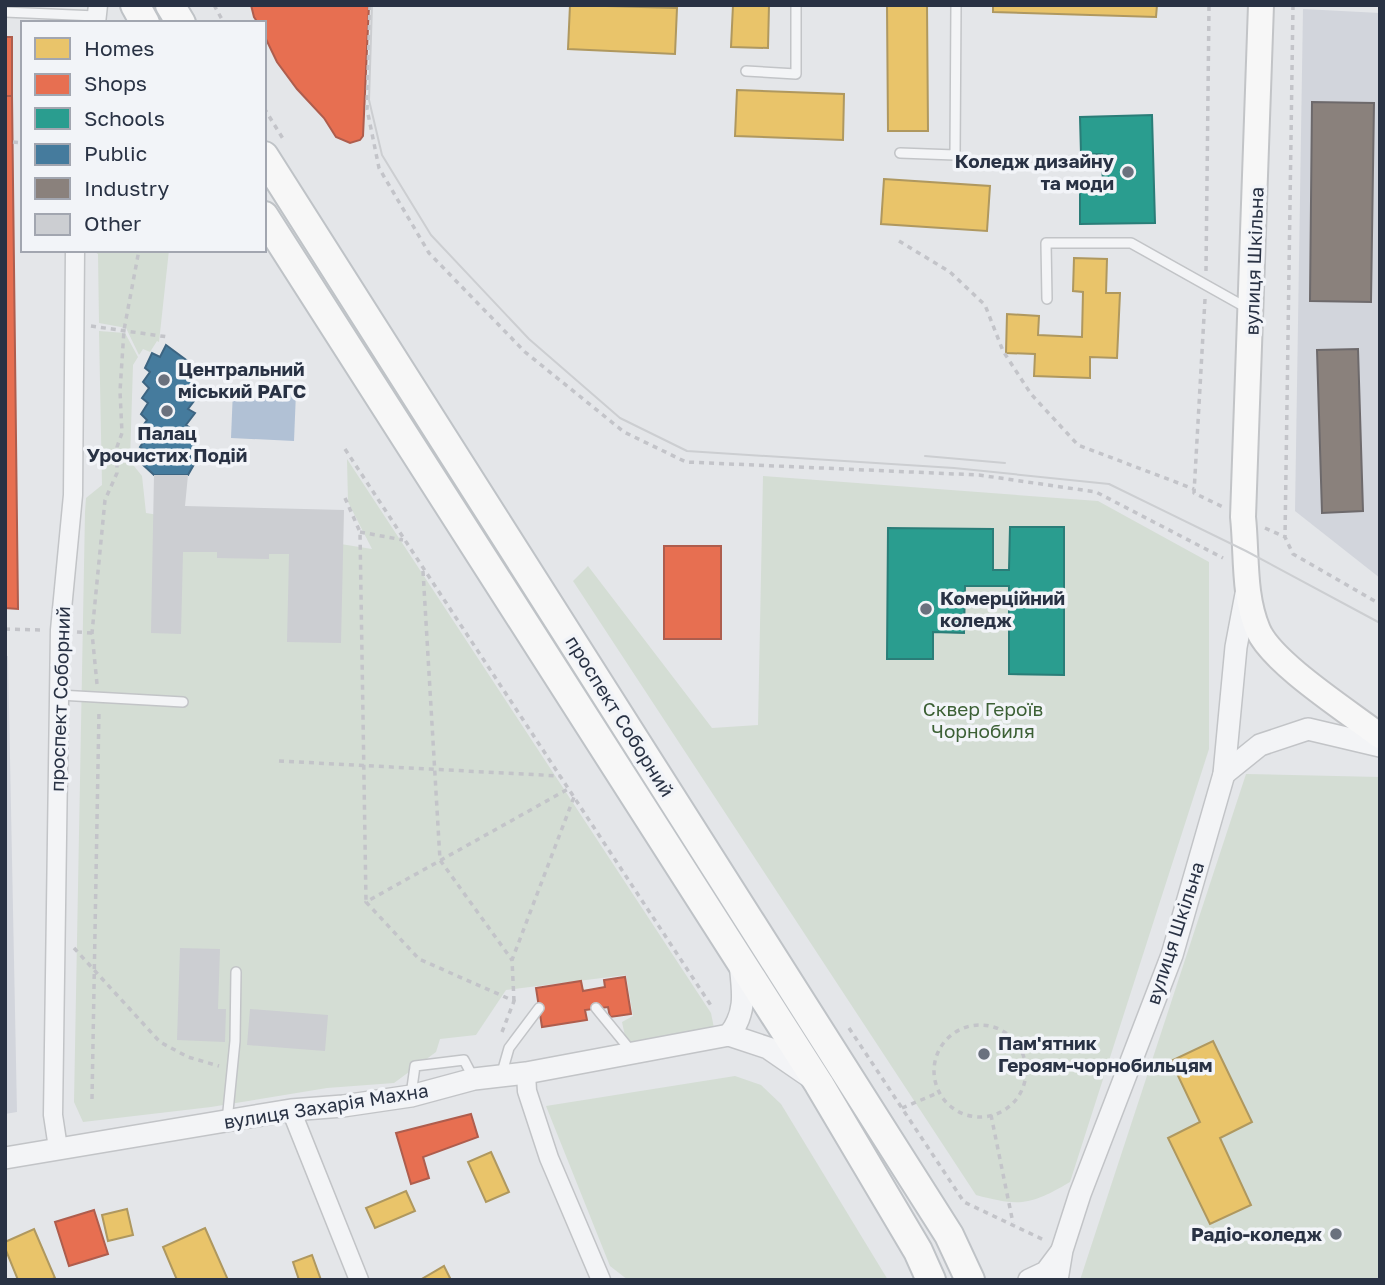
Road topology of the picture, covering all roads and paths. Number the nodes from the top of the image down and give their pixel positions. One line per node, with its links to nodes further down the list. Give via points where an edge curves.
1 (135, 5): 12 (main road)
2 (170, 5): 13 (main road)
3 (214, 5): 14 (path)
4 (370, 5): 40 (path, via 368,109 379,168 429,254 525,352 624,432 686,462 979,475 1096,492)
5 (796, 5): 15 (lane, via 796,74)
6 (956, 5): 20 (lane, via 955,155)
7 (1209, 5): 26 (path)
8 (1261, 5): 28 (main road, вулиця Шкільна)
9 (1293, 5): 37 (path)
10 (5, 12): 11 (lane)
11 (97, 15)
12 (144, 21)
13 (180, 21)
14 (223, 21)
15 (746, 71)
16 (266, 110): 19 (path)
17 (13, 142): 18 (path)
18 (21, 143)
19 (292, 153)
20 (900, 153)
21 (266, 159): 85 (main road, проспект Соборний)
22 (266, 219): 60 (main road, проспект Соборний)
23 (899, 241): 33 (path, via 950,272 985,305 1003,351 1031,394 1078,445)
24 (75, 252): 29 (street, проспект Соборний)
25 (139, 252): 30 (path)
26 (1205, 284): 27 (lane, via 1130,243 1046,243); 28 (lane); 33 (path)
27 (1047, 299)
28 (1252, 310): 35 (main road, вулиця Шкільна)
29 (75, 324): 30 (path); 43 (street, проспект Соборний, via 73,495)
30 (124, 330): 31 (path); 45 (path, via 122,433 117,473 105,500 92,633)
31 (169, 337)
32 (345, 449): 38 (path)
33 (1194, 489): 35 (path)
34 (345, 498): 36 (path)
35 (1243, 517): 37 (path); 40 (main road, вулиця Шкільна)
36 (360, 532): 38 (path); 50 (path)
37 (1285, 537): 41 (path, via 1293,554)
38 (404, 540): 39 (path)
39 (423, 569): 51 (path); 53 (path)
40 (1247, 578): 47 (main road, вулиця Шкільна, via 1258,631 1287,665); 52 (street, вулиця Шкільна)
41 (1380, 604)
42 (5, 629): 43 (path)
43 (60, 630): 44 (street, проспект Соборний)
44 (59, 695): 45 (lane); 58 (street, проспект Соборний)
45 (98, 697): 46 (lane); 61 (path)
46 (183, 702)
47 (1380, 736)
48 (1380, 746): 52 (street, via 1308,729 1260,745)
49 (278, 761): 50 (path)
50 (364, 766): 51 (path); 57 (path)
51 (435, 770): 53 (path); 56 (path)
52 (1224, 774): 84 (street, вулиця Шкільна, via 1172,956)
53 (559, 776): 54 (path)
54 (568, 789): 55 (path); 56 (path)
55 (574, 797): 59 (path); 64 (path)
56 (440, 860): 57 (path); 59 (path)
57 (366, 902): 63 (path, via 419,959)
58 (55, 930): 61 (path); 81 (street, проспект Соборний, via 53,1115)
59 (512, 960): 63 (path)
60 (740, 964): 68 (street, via 744,999 741,1017); 74 (main road, проспект Соборний)
61 (96, 970): 71 (path, via 160,1042 188,1057); 76 (path)
62 (236, 972): 71 (lane, via 236,1041)
63 (514, 1002): 69 (path)
64 (712, 1007)
65 (539, 1008): 73 (lane, via 509,1048)
66 (596, 1009): 70 (lane)
67 (842, 1018): 77 (path)
68 (729, 1035): 70 (street, вулиця Захарія Махна); 74 (street, via 768,1048)
69 (499, 1039)
70 (632, 1052): 72 (street, вулиця Захарія Махна)
71 (231, 1070): 80 (lane)
72 (526, 1073): 73 (street, вулиця Захарія Махна); 87 (street, via 527,1091 548,1158)
73 (501, 1076): 78 (street, вулиця Захарія Махна, via 411,1096)
74 (819, 1084): 88 (main road, проспект Соборний)
75 (940, 1091): 77 (path); 79 (path, via 964,1114); 79 (path, via 934,1069 944,1042 969,1026 1000,1030 1023,1052 1026,1075 1018,1097 1007,1109)
76 (92, 1099)
77 (902, 1108): 83 (path, via 964,1202)
78 (291, 1110): 80 (street, вулиця Захарія Махна); 86 (street)
79 (991, 1115): 83 (path)
80 (227, 1123): 81 (street, вулиця Захарія Махна)
81 (58, 1148): 82 (street, вулиця Захарія Махна)
82 (5, 1158)
83 (1013, 1223): 84 (path)
84 (1062, 1250): 89 (street, вулиця Шкільна, via 1046,1272); 90 (street, вулиця Шкільна)
85 (976, 1278)
86 (359, 1280)
87 (601, 1280)
88 (931, 1280)
89 (1029, 1280)
90 (1057, 1280)

